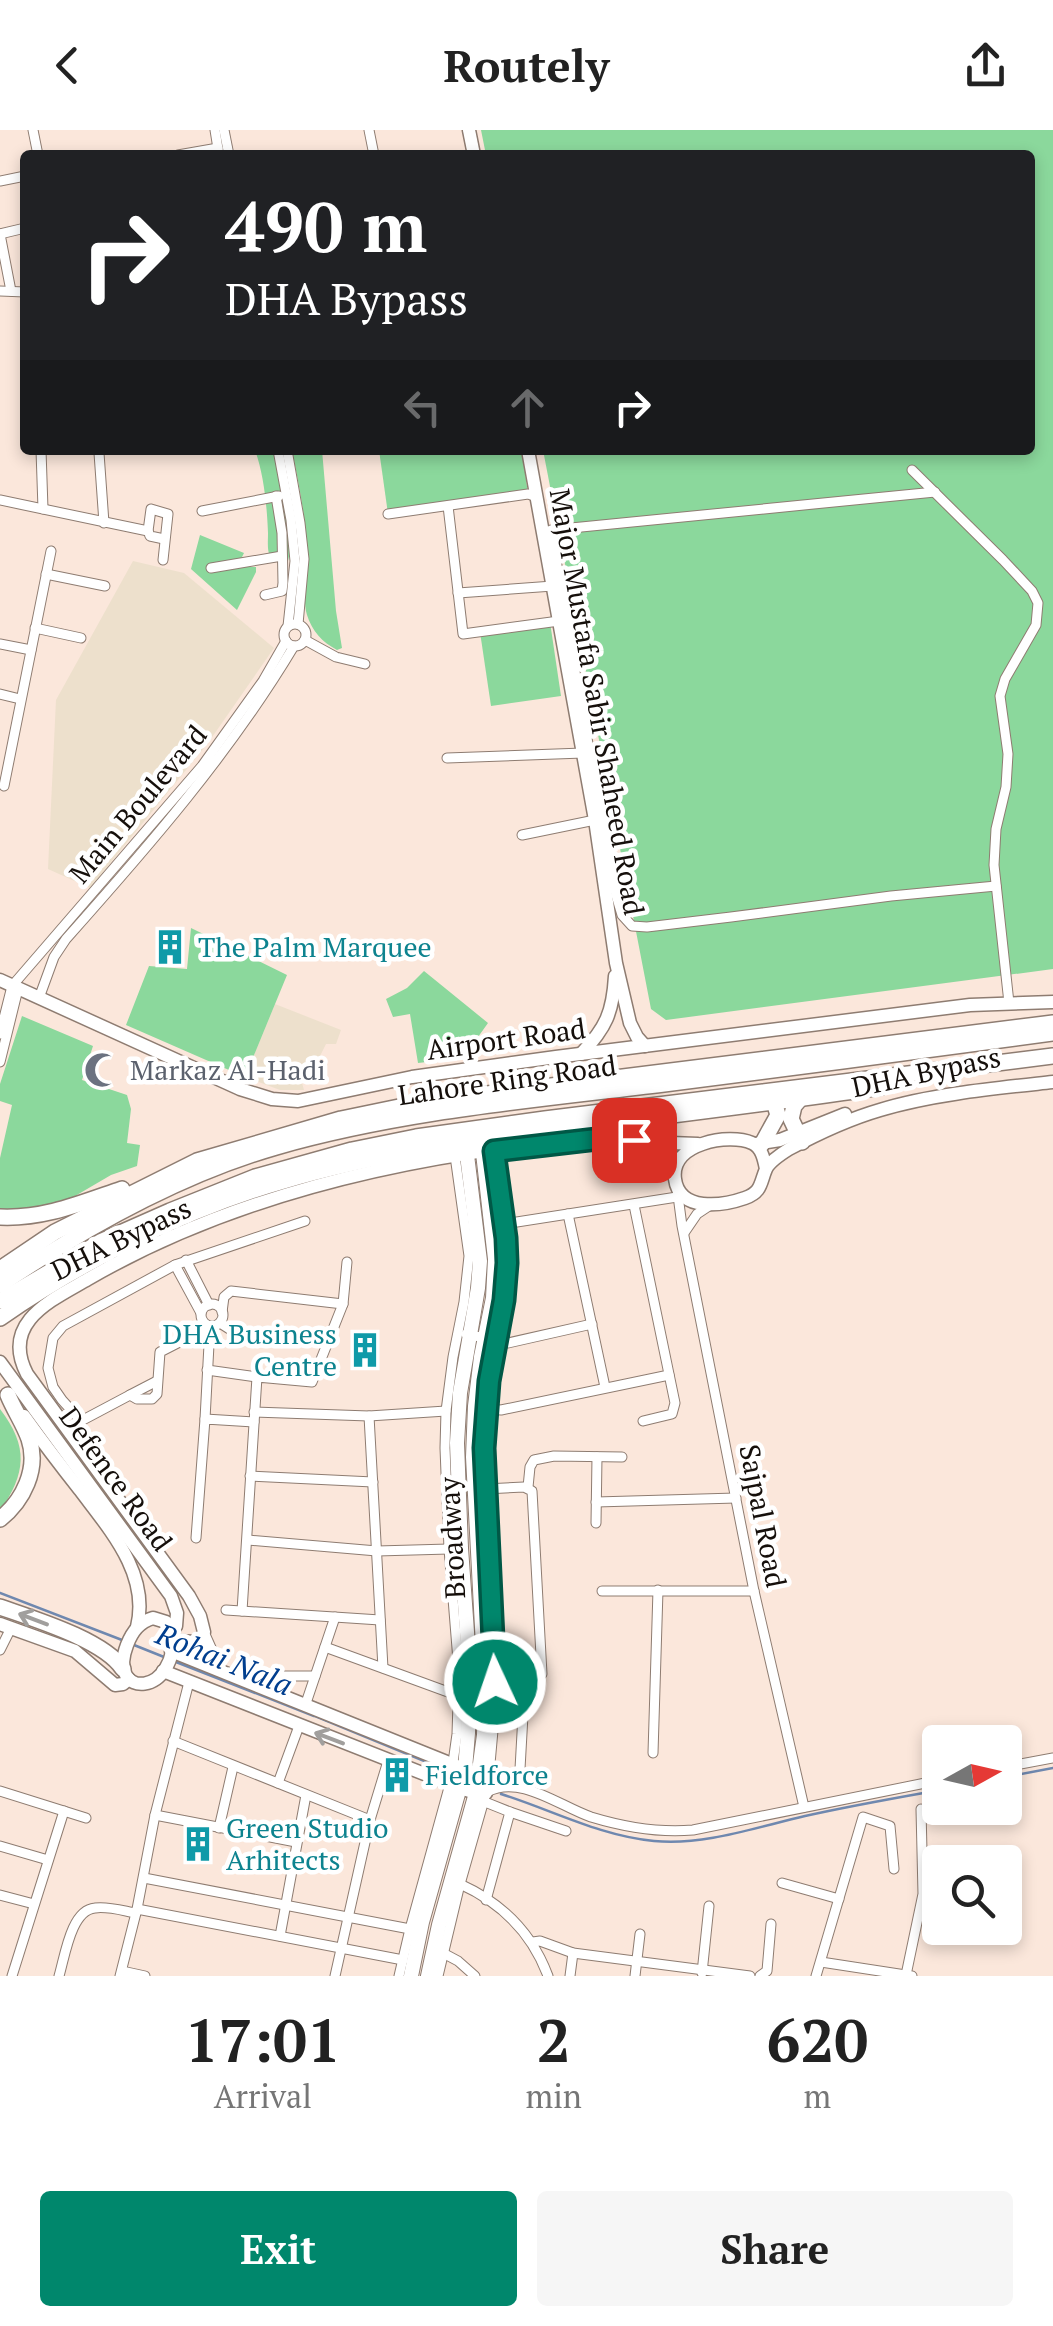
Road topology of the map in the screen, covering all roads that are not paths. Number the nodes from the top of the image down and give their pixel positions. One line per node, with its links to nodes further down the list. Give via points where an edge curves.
1 (0, 234): 2 (street)
2 (5, 291)
3 (41, 455): 14 (street)
4 (99, 455): 17 (street)
5 (278, 455): 10 (street)
6 (288, 455): 25 (street)
7 (529, 455): 11 (main road, Major Mustafa Sabir Shaheed Road)
8 (912, 470): 9 (street)
9 (935, 492): 47 (street, via 1038,603 1036,625 1000,696 1008,754 996,829); 47 (street, via 551,530 616,895 632,926)
10 (281, 496): 15 (street); 21 (street); 25 (street)
11 (537, 497): 13 (street); 28 (main road, Major Mustafa Sabir Shaheed Road)
12 (0, 500): 14 (street)
13 (448, 506): 16 (street); 29 (street)
14 (43, 509): 17 (street)
15 (202, 511)
16 (388, 514)
17 (104, 523): 18 (street)
18 (148, 532): 19 (street); 19 (street, via 151,510 168,514)
19 (164, 539): 22 (street)
20 (51, 551): 26 (street)
21 (282, 556): 23 (street); 24 (street)
22 (162, 560)
23 (211, 568)
24 (283, 568): 25 (street); 30 (street, via 282,590)
25 (300, 569): 32 (street)
26 (46, 574): 27 (street); 33 (street)
27 (105, 586)
28 (553, 586): 29 (street); 31 (main road, Major Mustafa Sabir Shaheed Road)
29 (458, 593): 31 (street, via 464,634)
30 (265, 594)
31 (559, 621): 42 (main road, Major Mustafa Sabir Shaheed Road)
32 (293, 625): 35 (street, via 306,630); 37 (street, via 284,633)
33 (35, 628): 34 (street); 38 (street)
34 (81, 638)
35 (305, 640): 37 (street); 39 (street)
36 (0, 644): 38 (street)
37 (290, 644): 49 (street, Main Boulevard, via 202,766); 50 (street, Main Boulevard, via 231,742 66,939)
38 (31, 650): 41 (street)
39 (365, 664)
40 (0, 694): 41 (street)
41 (20, 698): 44 (street)
42 (583, 753): 43 (street); 45 (main road, Major Mustafa Sabir Shaheed Road)
43 (446, 758)
44 (4, 786)
45 (595, 820): 46 (street); 48 (main road, Major Mustafa Sabir Shaheed Road)
46 (522, 836)
47 (996, 886): 52 (street)
48 (616, 964): 56 (main road, via 632,1029); 57 (main road, via 608,1018)
49 (10, 985): 50 (main road, Airport Road); 55 (street); 60 (street)
50 (39, 998): 57 (main road, Airport Road, via 240,1088 284,1101)
51 (1050, 1000): 52 (main road, Airport Road)
52 (1009, 1002): 56 (main road, Airport Road)
53 (1053, 1023): 71 (highway, via 424,1102 293,1132)
54 (1053, 1033): 84 (highway, Lahore Ring Road, via 444,1111 302,1140 162,1193)
55 (0, 1034)
56 (645, 1046): 57 (main road, Airport Road)
57 (581, 1054)
58 (1053, 1056): 59 (highway, Lahore Ring Road)
59 (1017, 1061): 63 (highway, via 998,1070); 85 (highway, Lahore Ring Road, via 546,1118 352,1150 170,1210)
60 (0, 1062)
61 (1053, 1074): 65 (main road, DHA Bypass, via 878,1102)
62 (1053, 1082): 65 (main road, via 896,1106)
63 (800, 1099): 64 (highway); 65 (highway, via 791,1118)
64 (774, 1102): 68 (highway, via 778,1115); 88 (highway, via 496,1137 279,1182 130,1242)
65 (800, 1138): 68 (main road, DHA Bypass); 70 (main road)
66 (640, 1142): 67 (main road, DHA Bypass); 69 (main road, DHA Bypass, via 614,1137); 72 (main road, via 655,1152)
67 (699, 1144): 68 (main road); 72 (main road, via 679,1159)
68 (758, 1144): 70 (main road)
69 (475, 1154): 78 (street); 91 (street, via 467,1282); 91 (main road, Broadway, via 495,1259 493,1298); 129 (main road, DHA Bypass, via 327,1183 230,1215 109,1267 40,1308 23,1329 19,1346 27,1374 188,1596)
70 (766, 1169): 73 (main road, via 753,1194)
71 (172, 1173): 76 (highway, via 57,1212); 83 (highway, via 55,1232)
72 (676, 1186): 73 (main road, via 693,1202); 74 (street); 79 (street, Sajpal Road)
73 (713, 1204): 79 (street)
74 (634, 1205): 75 (street); 95 (street)
75 (568, 1214): 78 (street); 90 (street)
76 (0, 1217)
77 (305, 1220): 80 (street)
78 (504, 1224): 91 (street, via 506,1278)
79 (684, 1233): 111 (street, Sajpal Road)
80 (186, 1260): 82 (street); 87 (street)
81 (346, 1262): 86 (street)
82 (175, 1265): 87 (street); 89 (street, via 70,1320 52,1338 47,1360 62,1400 85,1420 157,1381 160,1352)
83 (0, 1269)
84 (0, 1285)
85 (0, 1301)
86 (342, 1304): 89 (street, via 230,1291); 92 (street)
87 (205, 1309): 89 (street, via 202,1322); 89 (street, via 220,1308)
88 (0, 1318)
89 (214, 1322): 92 (street); 94 (street)
90 (592, 1324): 91 (street, via 508,1343); 97 (street)
91 (477, 1337): 99 (street); 100 (street); 149 (main road, Broadway, via 460,1393 457,1462 470,1696); 155 (main road, Broadway, via 473,1456)
92 (328, 1343): 96 (street, via 312,1382)
93 (3, 1366): 130 (main road, Defence Road, via 171,1596 177,1613)
94 (207, 1370): 96 (street); 103 (street)
95 (670, 1375): 97 (street); 104 (street, via 675,1409)
96 (257, 1377): 102 (street)
97 (605, 1387): 99 (street)
98 (4, 1390): 113 (highway, via 32,1455 22,1494); 128 (main road, Defence Road, via 123,1548 140,1600)
99 (486, 1409): 110 (street)
100 (446, 1411): 101 (street); 117 (street)
101 (368, 1416): 102 (street); 108 (street)
102 (254, 1417): 103 (street); 107 (street)
103 (204, 1419): 115 (street)
104 (644, 1421)
105 (596, 1456): 106 (street); 109 (street, via 534,1460); 112 (street)
106 (622, 1457)
107 (250, 1476): 108 (street); 116 (street)
108 (373, 1482): 118 (street)
109 (528, 1487): 110 (street); 138 (street, via 543,1670 539,1678)
110 (485, 1489): 140 (street)
111 (736, 1498): 112 (street); 121 (street, Sajpal Road)
112 (596, 1502): 114 (street)
113 (0, 1519)
114 (596, 1523)
115 (196, 1538)
116 (248, 1540): 118 (street); 124 (street)
117 (448, 1549): 118 (street); 141 (street)
118 (377, 1551): 126 (street)
119 (602, 1590): 120 (street)
120 (658, 1590): 121 (street); 145 (street)
121 (754, 1590): 158 (street, Sajpal Road)
122 (0, 1607): 136 (highway, one-way to 122, via 109,1652)
123 (226, 1610): 124 (street)
124 (242, 1611): 125 (street)
125 (335, 1617): 126 (street); 131 (street)
126 (380, 1620): 133 (street)
127 (6, 1626): 132 (street); 136 (main road, via 75,1651 115,1685)
128 (137, 1628): 130 (main road, via 153,1618 166,1622); 136 (main road, via 125,1650)
129 (204, 1632): 130 (main road, via 194,1644); 135 (street)
130 (173, 1640): 134 (main road); 135 (main road)
131 (325, 1647): 133 (street); 137 (street)
132 (0, 1650)
133 (384, 1668): 141 (street)
134 (163, 1672): 136 (main road, via 146,1685); 139 (main road)
135 (228, 1673): 137 (street); 142 (main road)
136 (126, 1674)
137 (316, 1676): 142 (street)
138 (525, 1680): 140 (street); 154 (street)
139 (189, 1682): 143 (main road); 144 (street)
140 (495, 1682): 155 (street)
141 (459, 1696): 149 (street)
142 (306, 1706): 149 (main road)
143 (298, 1726): 147 (main road, one-way to 143); 151 (street)
144 (173, 1741): 150 (street); 162 (street)
145 (653, 1753)
146 (1053, 1758): 148 (street)
147 (388, 1761): 153 (main road); 164 (street)
148 (1022, 1764)
149 (459, 1766): 153 (main road, Broadway); 155 (main road)
150 (233, 1767): 151 (street); 165 (street)
151 (278, 1783): 157 (street)
152 (922, 1784): 158 (street)
153 (455, 1786): 155 (main road); 183 (street); 201 (main road, Broadway)
154 (519, 1787): 155 (street); 158 (street, via 590,1816 671,1832)
155 (485, 1788): 161 (street); 173 (street); 202 (main road, Broadway)
156 (0, 1791): 160 (street)
157 (306, 1796): 164 (street); 167 (street)
158 (804, 1807)
159 (921, 1810): 195 (street, via 923,1894)
160 (64, 1811): 163 (street); 169 (street)
161 (510, 1812): 166 (street); 176 (street)
162 (155, 1815): 165 (street); 171 (street)
163 (86, 1818)
164 (370, 1820): 181 (street)
165 (220, 1828): 167 (street)
166 (566, 1831)
167 (296, 1842): 178 (street)
168 (0, 1846): 169 (street)
169 (48, 1860): 177 (street)
170 (894, 1869): 175 (street, via 890,1826 863,1818)
171 (144, 1878): 178 (street); 180 (street)
172 (782, 1883): 175 (street)
173 (460, 1884): 176 (street); 188 (street)
174 (0, 1894): 177 (street)
175 (839, 1899): 192 (street)
176 (486, 1900): 186 (street)
177 (34, 1904): 196 (street)
178 (286, 1904): 181 (street); 185 (street)
179 (708, 1906): 193 (street)
180 (137, 1911): 185 (street); 194 (street); 197 (street, via 84,1912)
181 (349, 1917): 183 (street); 187 (street)
182 (771, 1924): 210 (street, via 767,1971)
183 (410, 1929): 190 (street)
184 (640, 1934): 191 (street)
185 (280, 1936): 187 (street)
186 (533, 1942): 189 (street); 205 (street)
187 (341, 1948): 190 (street); 199 (street)
188 (443, 1953): 203 (street); 204 (street)
189 (573, 1953): 191 (street); 206 (street)
190 (403, 1960): 200 (street)
191 (637, 1962): 193 (street); 207 (street)
192 (821, 1962): 195 (street); 211 (street)
193 (702, 1973): 208 (street)
194 (121, 1974): 198 (street)
195 (909, 1975)
196 (12, 1976)
197 (58, 1976)
198 (144, 1976)
199 (335, 1976)
200 (400, 1976)
201 (411, 1976)
202 (428, 1976)
203 (438, 1976)
204 (475, 1976)
205 (548, 1976)
206 (570, 1976)
207 (635, 1976)
208 (740, 1976): 209 (street)
209 (750, 1976)
210 (760, 1976)
211 (816, 1976)

